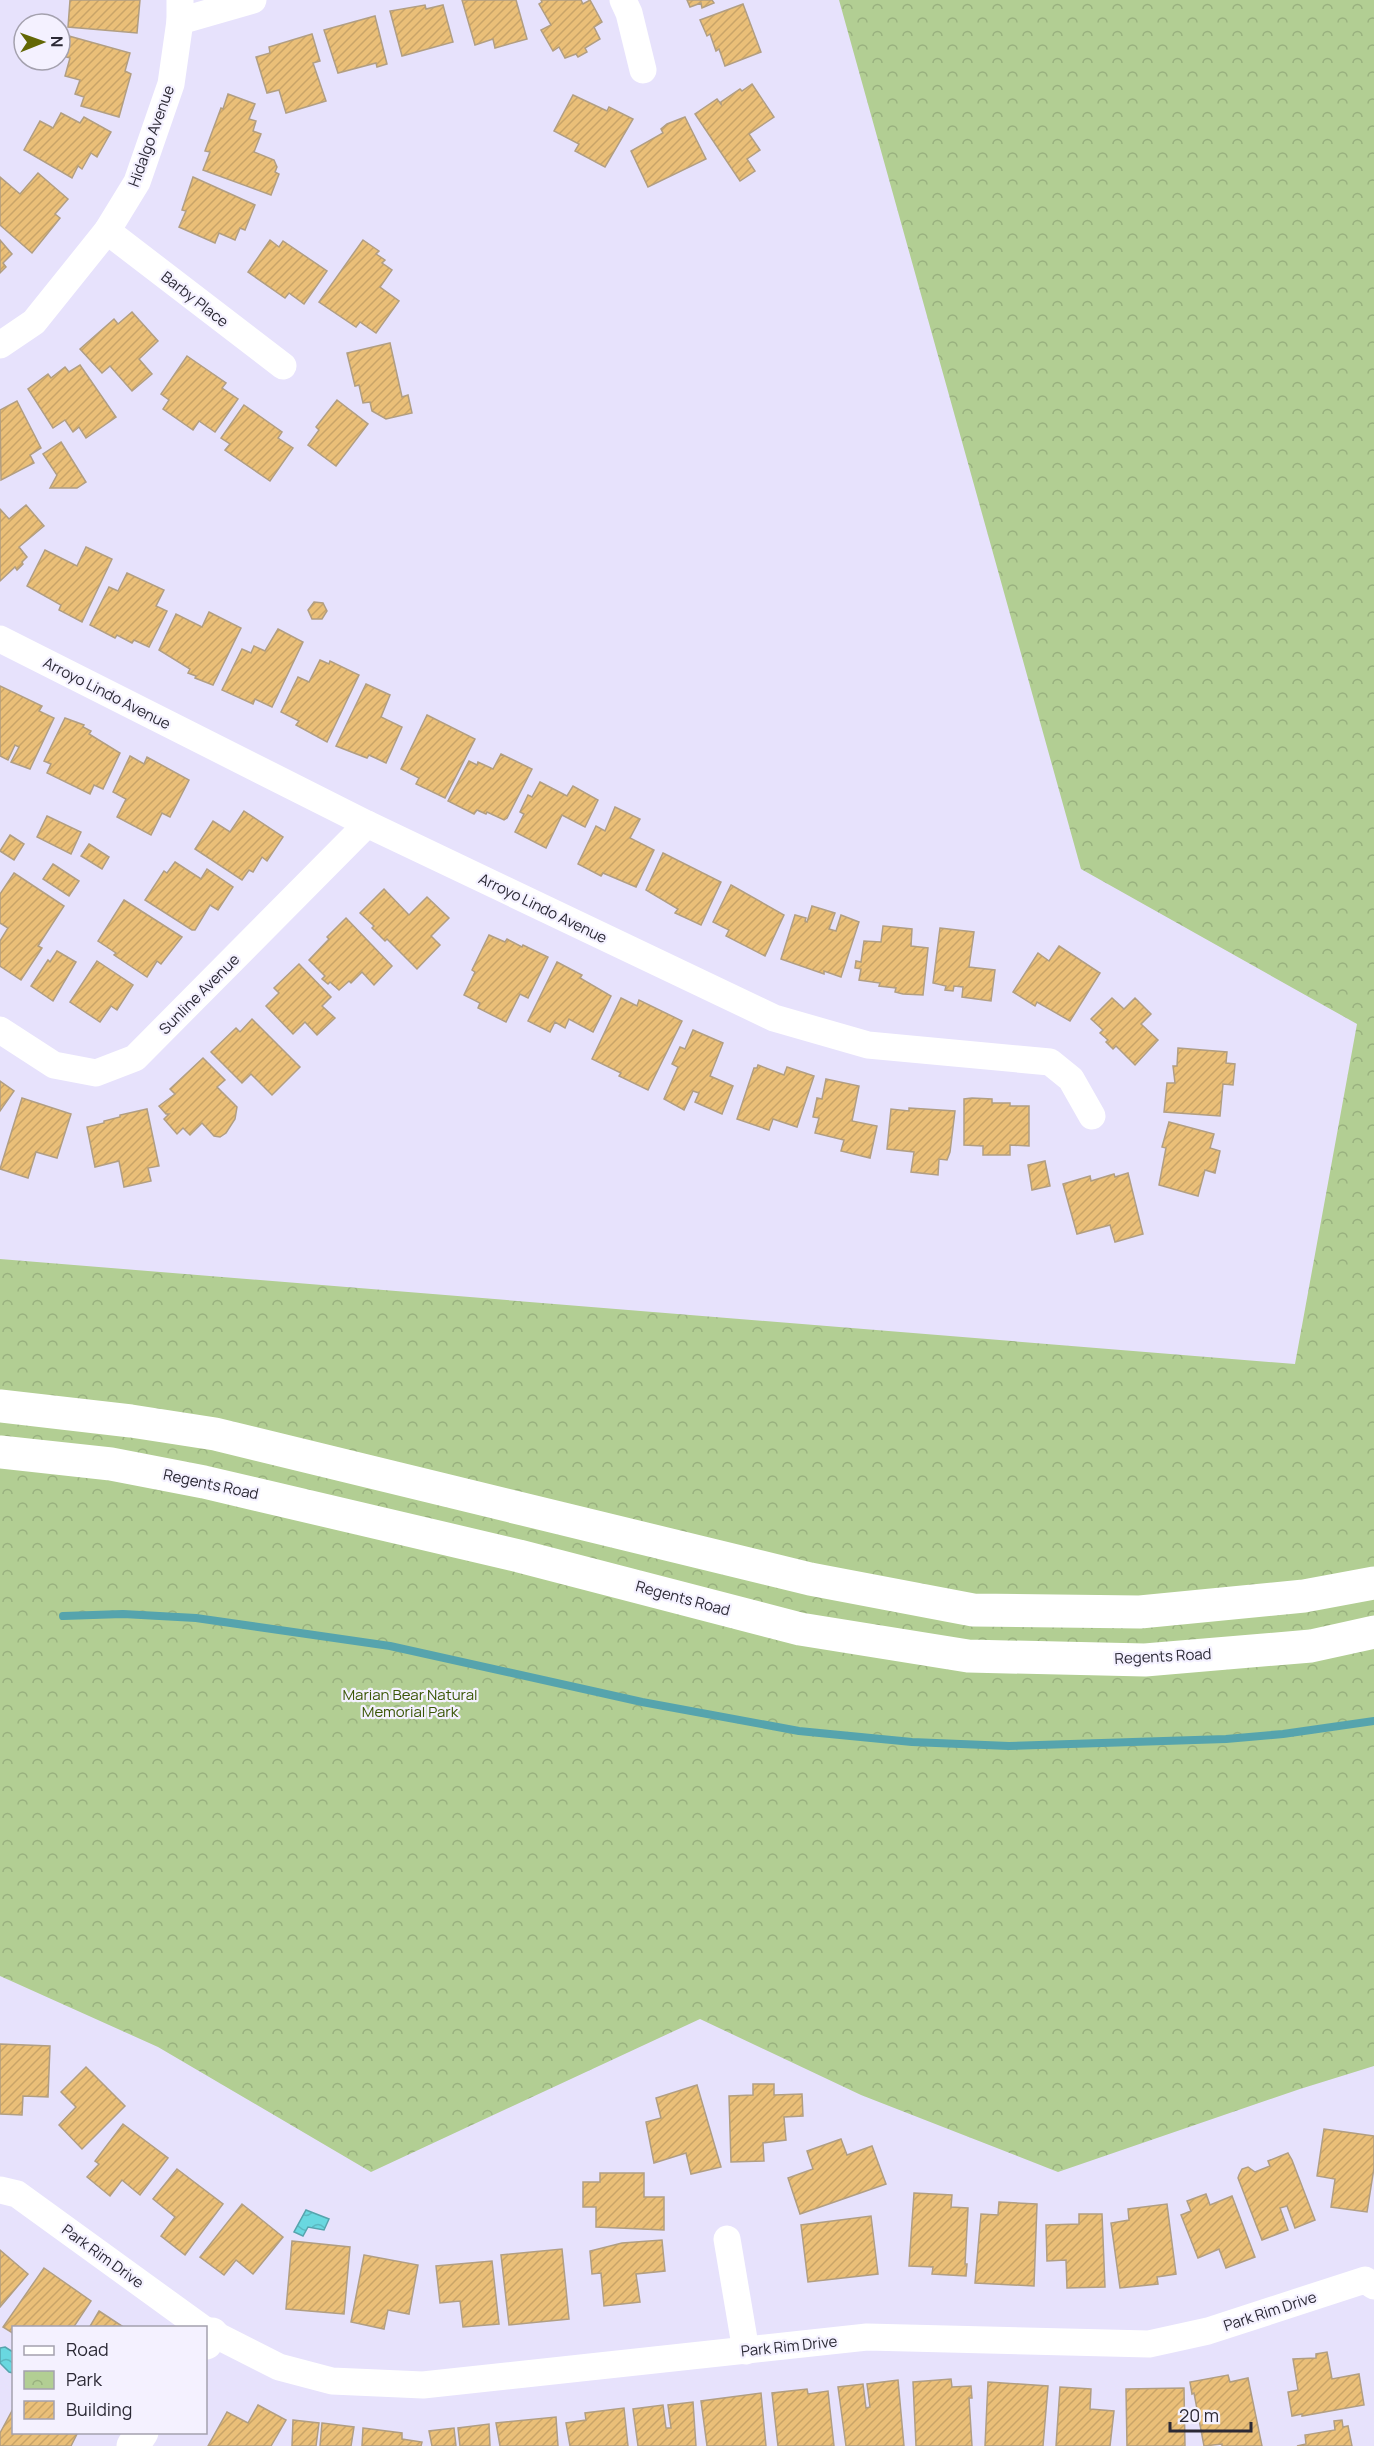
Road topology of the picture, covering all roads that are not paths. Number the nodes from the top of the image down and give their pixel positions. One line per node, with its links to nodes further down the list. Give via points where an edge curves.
1 (253, 0): 3 (street)
2 (623, 0): 4 (street)
3 (180, 10): 5 (street, Hidalgo Avenue, via 171,84 137,182)
4 (643, 70)
5 (107, 231): 6 (street, Hidalgo Avenue, via 34,322); 7 (street, Barby Place)
6 (0, 345)
7 (283, 366)
8 (0, 639): 9 (street, Arroyo Lindo Avenue)
9 (367, 824): 10 (street, Sunline Avenue, via 135,1058 96,1073 54,1065); 11 (street, Arroyo Lindo Avenue, via 774,1018 868,1045 1050,1062 1071,1079)
10 (0, 1030)
11 (1092, 1116)
12 (0, 1406): 14 (main road, via 215,1434 810,1579 973,1610 1140,1612 1304,1596)
13 (0, 1452): 15 (main road, Regents Road, via 111,1464 204,1482 519,1556 800,1629 968,1656 1145,1660 1311,1646)
14 (1374, 1583)
15 (1374, 1632)
16 (0, 2190): 19 (street, Park Rim Drive, via 17,2194)
17 (727, 2239): 21 (street)
18 (1374, 2286): 21 (street, Park Rim Drive, via 1365,2280 1208,2331 1149,2344 867,2337)
19 (195, 2326)
20 (207, 2334): 21 (street, Park Rim Drive, via 279,2367 332,2381 423,2385)
21 (746, 2350)

